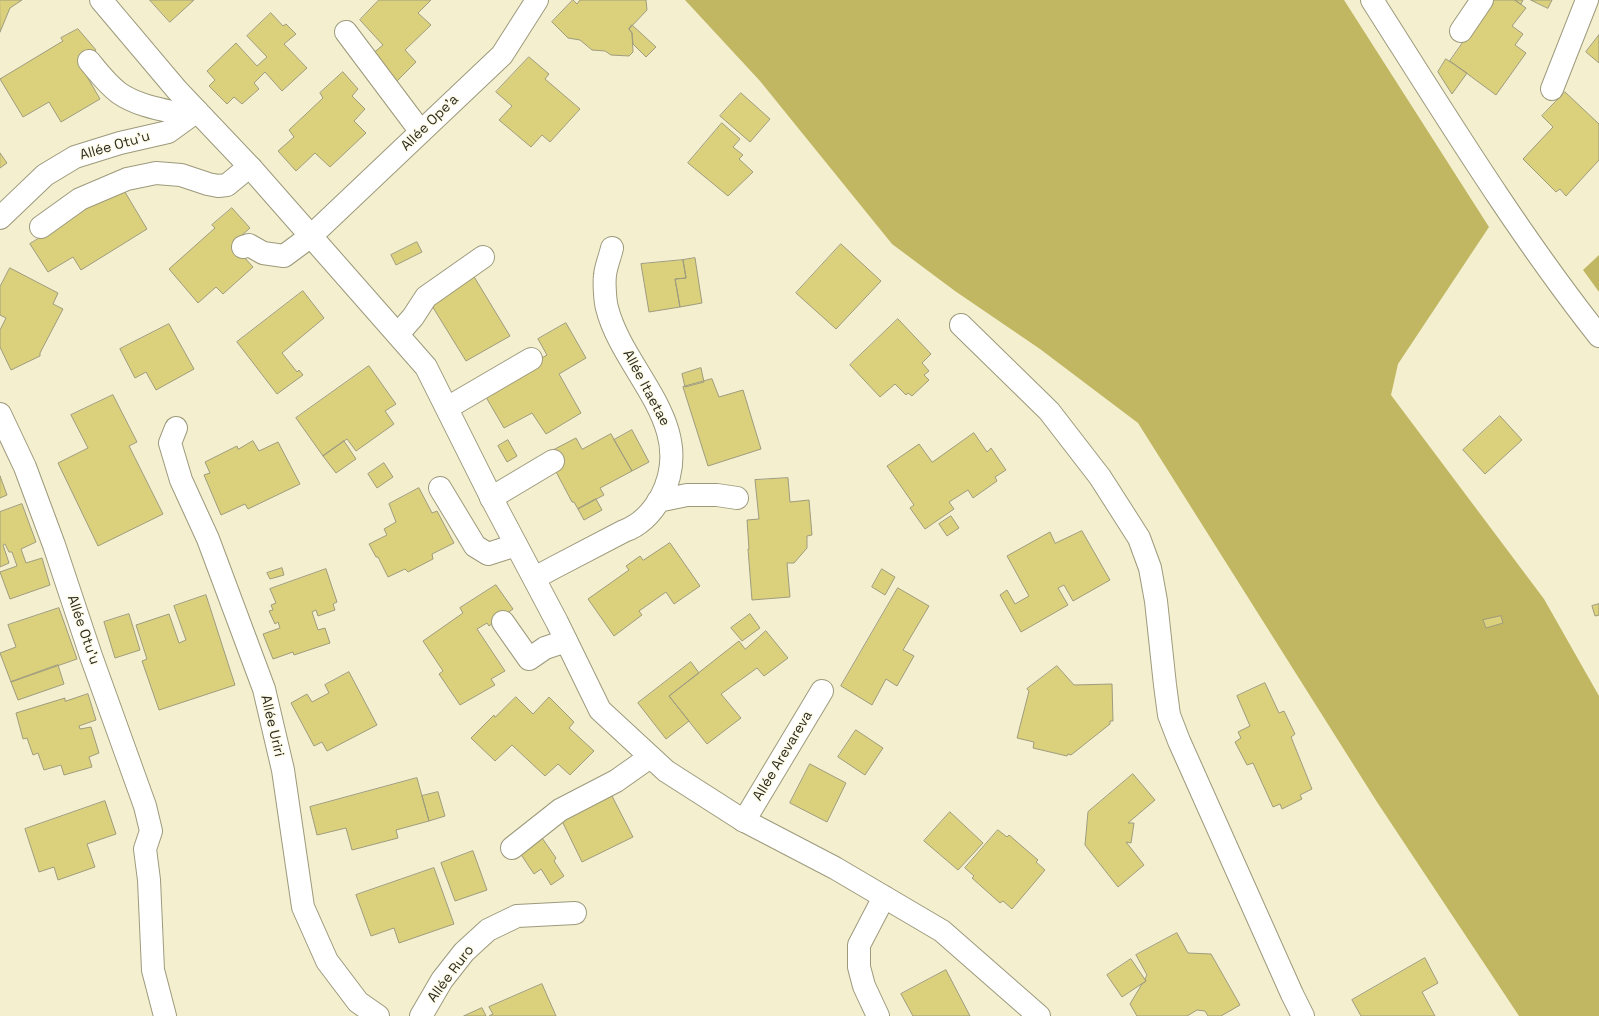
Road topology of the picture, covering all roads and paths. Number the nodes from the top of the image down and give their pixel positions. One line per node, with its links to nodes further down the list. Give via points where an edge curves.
1 (101, 0): 10 (street)
2 (537, 0): 11 (street, Allée Ope'a, via 502,55)
3 (1372, 0): 21 (street, via 1508,209)
4 (1482, 0): 6 (street)
5 (1586, 0): 9 (street)
6 (1461, 31)
7 (346, 32): 11 (street)
8 (89, 61): 10 (street, via 119,93 143,104)
9 (1552, 89)
10 (193, 113): 12 (street); 13 (street, Allée Otu'u, via 168,132 75,157 45,175)
11 (421, 132): 15 (street, Allée Ope'a)
12 (251, 168): 14 (street, via 227,184 218,186 182,175 156,173 127,179 80,199); 15 (street)
13 (0, 218)
14 (41, 227)
15 (311, 236): 16 (street, Allée Ope'a, via 284,256 263,253 249,245); 20 (street)
16 (243, 247)
17 (612, 248): 30 (street, Allée Itaetae, via 605,275 606,307 615,331 654,397 669,432 670,470 666,487)
18 (483, 258): 20 (street, via 426,297)
19 (961, 325): 41 (street, via 1049,411 1100,477 1139,538 1150,568 1156,601 1169,715)
20 (398, 334): 23 (street, via 426,367)
21 (1599, 336)
22 (531, 359): 23 (street)
23 (446, 408): 28 (street)
24 (0, 414): 42 (street, Allée Otu'u, via 25,467 52,538 145,806 151,831 145,849 153,970)
25 (176, 428): 43 (street, Allée Uriri, via 170,443 181,480 208,538 264,689 283,770 303,907 327,961 358,1002)
26 (553, 461): 28 (street)
27 (440, 488): 31 (street, via 475,546 488,554)
28 (491, 498): 31 (street)
29 (737, 498): 30 (street, via 686,495)
30 (658, 501): 32 (street, Allée Itaetae, via 645,519 632,528 542,574)
31 (516, 545): 32 (street)
32 (536, 581): 34 (street)
33 (502, 622): 34 (street, via 529,659 545,648)
34 (566, 641): 36 (street, via 600,710)
35 (822, 691): 37 (street, Allée Arevareva)
36 (650, 757): 37 (street, via 666,771); 38 (street, via 616,781 560,810)
37 (744, 821): 39 (street, via 835,868)
38 (512, 848)
39 (884, 897): 45 (street, via 858,945 859,967 864,986); 46 (street, via 942,931)
40 (575, 913): 44 (street, Allée Ruro, via 517,916 488,930 464,952 442,980)
41 (1296, 1013)
42 (165, 1016)
43 (378, 1016)
44 (421, 1016)
45 (878, 1016)
46 (1039, 1016)

